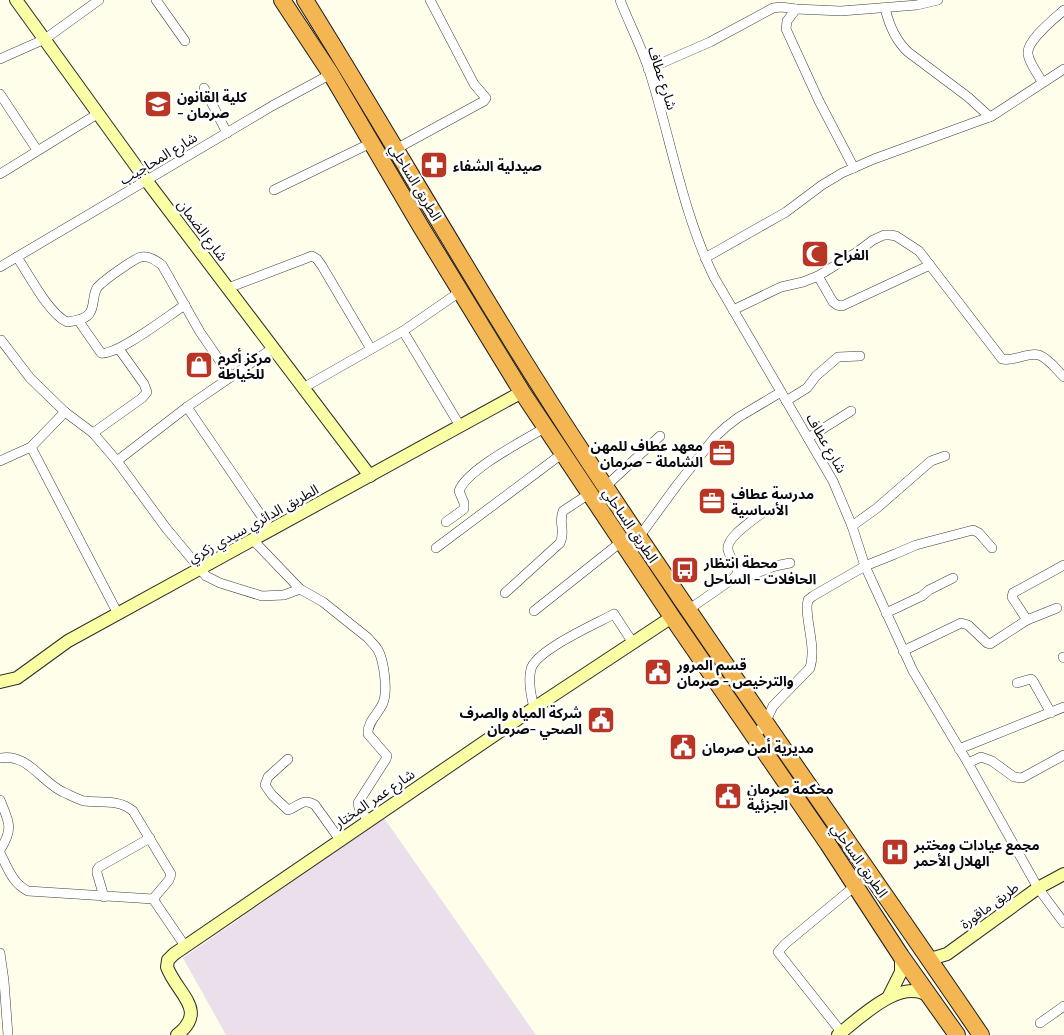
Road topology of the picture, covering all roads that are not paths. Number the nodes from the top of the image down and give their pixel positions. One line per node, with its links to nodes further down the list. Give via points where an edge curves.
1 (16, 0): 15 (street, شارع الضمان)
2 (99, 0): 15 (street)
3 (156, 0): 16 (street)
4 (282, 0): 20 (highway, الطريق الساحلي)
5 (305, 0): 28 (highway, الطريق الساحلي)
6 (430, 0): 28 (street, via 474,84 486,98)
7 (620, 0): 18 (street, شارع عطاف)
8 (844, 0): 13 (street)
9 (938, 0): 10 (street, via 918,5)
10 (903, 3): 11 (street)
11 (885, 8): 13 (street); 25 (street, via 901,46)
12 (796, 9): 13 (street); 18 (street, via 773,8 710,42); 30 (street, via 787,21 786,29)
13 (846, 10)
14 (1064, 10): 21 (street, via 1028,48 1028,57)
15 (45, 39): 17 (street); 24 (street, شارع الضمان)
16 (184, 41)
17 (0, 59)
18 (648, 69): 37 (street, شارع عطاف)
19 (1064, 69): 21 (street)
20 (331, 74): 26 (street, شارع المحاجيب); 27 (highway, الطريق الساحلي)
21 (1042, 82): 25 (street)
22 (204, 88): 26 (street)
23 (0, 94): 29 (street)
24 (99, 113): 29 (street); 32 (street, شارع الضمان)
25 (990, 117): 30 (street)
26 (227, 133): 32 (street, شارع المحاجيب)
27 (371, 143): 33 (street); 35 (highway, الطريق الساحلي)
28 (396, 149): 34 (highway, الطريق الساحلي)
29 (37, 150): 31 (street)
30 (854, 168): 37 (street, via 832,179 786,212)
31 (0, 174)
32 (146, 180): 36 (street, شارع المحاجيب); 41 (street, شارع الضمان)
33 (274, 190)
34 (436, 217): 35 (highway); 72 (highway, الطريق الساحلي)
35 (421, 227): 42 (highway, الطريق الساحلي)
36 (17, 257): 39 (street, شارع المحاجيب); 45 (street, via 58,316 67,322)
37 (705, 258): 44 (street, شارع عطاف)
38 (930, 264): 40 (street, via 912,245 896,236 884,235); 40 (street, via 842,306 833,302); 53 (street, via 1002,359 1036,355)
39 (0, 267)
40 (818, 276): 44 (street, via 780,287)
41 (228, 288): 48 (street, شارع الضمان); 50 (street, via 305,258 317,258)
42 (461, 291): 46 (street); 55 (highway, الطريق الساحلي)
43 (185, 305): 45 (street, via 162,264 153,258 139,257 102,282 96,290 92,309); 49 (street); 52 (street)
44 (733, 310): 56 (street, شارع عطاف)
45 (78, 320): 49 (street, via 101,353)
46 (403, 331): 50 (street); 61 (street)
47 (1, 340): 60 (street, via 30,378)
48 (273, 348): 52 (street); 54 (street, شارع الضمان)
49 (119, 349): 63 (street, via 147,392)
50 (371, 349): 54 (street)
51 (860, 356): 57 (street, via 838,357 807,388)
52 (231, 377): 58 (street)
53 (1064, 377)
54 (303, 388): 71 (street, شارع الضمان)
55 (522, 392): 61 (street, الطريق الدائري سيدي زكري); 62 (highway, الطريق الساحلي)
56 (781, 392): 57 (street, شارع عطاف); 78 (street, via 739,417 715,437)
57 (786, 401): 65 (street, شارع عطاف)
58 (187, 407): 70 (street); 77 (street)
59 (851, 411): 65 (street)
60 (65, 412): 63 (street); 66 (street)
61 (460, 426): 71 (street, الطريق الدائري سيدي زكري)
62 (546, 427): 67 (highway, الطريق الساحلي); 75 (street, via 496,457 465,482 459,492 464,509)
63 (93, 433): 70 (street)
64 (660, 436): 72 (street)
65 (808, 438): 76 (street, شارع عطاف, via 833,480)
66 (31, 447): 69 (street); 95 (street)
67 (562, 452): 73 (highway, الطريق الساحلي); 81 (street)
68 (945, 456): 76 (street, via 931,461)
69 (0, 461)
70 (117, 461): 86 (street)
71 (370, 476): 77 (street, الطريق الدائري سيدي زكري)
72 (605, 487): 78 (highway, الطريق الساحلي)
73 (589, 494): 80 (highway, الطريق الساحلي); 90 (street, via 563,511 564,534 560,543)
74 (762, 513): 87 (street, via 728,543 727,549)
75 (446, 522)
76 (852, 526): 85 (street, شارع عطاف)
77 (271, 530): 79 (street, الطريق الدائري سيدي زكري)
78 (639, 537): 92 (highway, الطريق الساحلي)
79 (253, 540): 86 (street, الطريق الدائري سيدي زكري); 89 (street)
80 (621, 542): 93 (street); 96 (highway, الطريق الساحلي)
81 (436, 548)
82 (992, 548): 85 (street, via 973,530 916,545)
83 (790, 563): 87 (street, via 754,574)
84 (1064, 565): 97 (street, via 1013,594)
85 (865, 566): 94 (street, شارع عطاف); 105 (street, via 808,600 812,650 810,668 773,706)
86 (200, 569): 89 (street, via 213,580 262,596); 95 (street, الطريق الدائري سيدي زكري)
87 (738, 572): 92 (street)
88 (953, 578): 94 (street)
89 (300, 590): 113 (street, via 323,602 368,638 381,658 385,695 368,734 387,756 358,803)
90 (505, 593)
91 (1057, 608): 97 (street)
92 (688, 610): 105 (highway, الطريق الساحلي)
93 (534, 611)
94 (886, 613): 99 (street, شارع عطاف)
95 (118, 614): 100 (street, الطريق الدائري سيدي زكري, via 68,641 17,678)
96 (672, 617): 98 (street, شارع عمر المختار); 106 (highway, الطريق الساحلي)
97 (1027, 620): 99 (street, via 990,644 962,623)
98 (633, 643): 102 (street, شارع عمر المختار); 102 (street, via 614,614 548,649 531,668 529,683)
99 (903, 651): 107 (street, شارع عطاف)
100 (0, 683)
101 (1017, 683): 104 (street, via 1031,679)
102 (534, 708): 113 (street, شارع عمر المختار)
103 (1064, 708): 104 (street)
104 (1051, 713): 107 (street)
105 (765, 723): 106 (street); 128 (highway, الطريق الساحلي)
106 (754, 738): 119 (highway, الطريق الساحلي)
107 (959, 749): 111 (street, شارع عطاف)
108 (1064, 754): 111 (street, via 1022,778 1014,777 981,757)
109 (0, 758): 114 (street, via 18,758 60,791 78,799 126,805)
110 (288, 759): 115 (street, via 268,777 265,785 288,810 305,801 316,805)
111 (968, 763): 120 (street, شارع عطاف)
112 (0, 800): 116 (street, via 9,832)
113 (368, 820): 115 (street, شارع عمر المختار)
114 (150, 838): 121 (street, via 99,867 97,874); 122 (street, via 171,874)
115 (340, 840): 124 (street, شارع عمر المختار)
116 (0, 850)
117 (0, 854): 121 (street, via 19,887 28,891)
118 (1064, 874): 120 (street, طريق ماقورة)
119 (855, 886): 127 (highway, الطريق الساحلي); 134 (street, via 778,952)
120 (1038, 888): 123 (street, شارع عطاف); 125 (street, طريق ماقورة)
121 (104, 897): 122 (street)
122 (153, 899): 124 (street)
123 (1064, 923)
124 (185, 946): 136 (street, شارع عمر المختار, via 168,960 167,967 192,1014 190,1022)
125 (959, 946): 128 (street, طريق ماقورة, via 940,956); 129 (street, طريق ماقورة, via 944,964)
126 (0, 953): 135 (street)
127 (901, 956): 130 (street, via 900,972); 131 (highway, الطريق الساحلي)
128 (928, 957): 129 (highway, الطريق الساحلي)
129 (944, 979): 138 (highway, الطريق الساحلي)
130 (889, 996): 131 (street, via 915,990); 134 (street)
131 (933, 999): 137 (highway, الطريق الساحلي)
132 (1064, 1006): 133 (street)
133 (1040, 1023)
134 (840, 1034)
135 (8, 1035)
136 (177, 1035)
137 (957, 1035)
138 (981, 1035)

